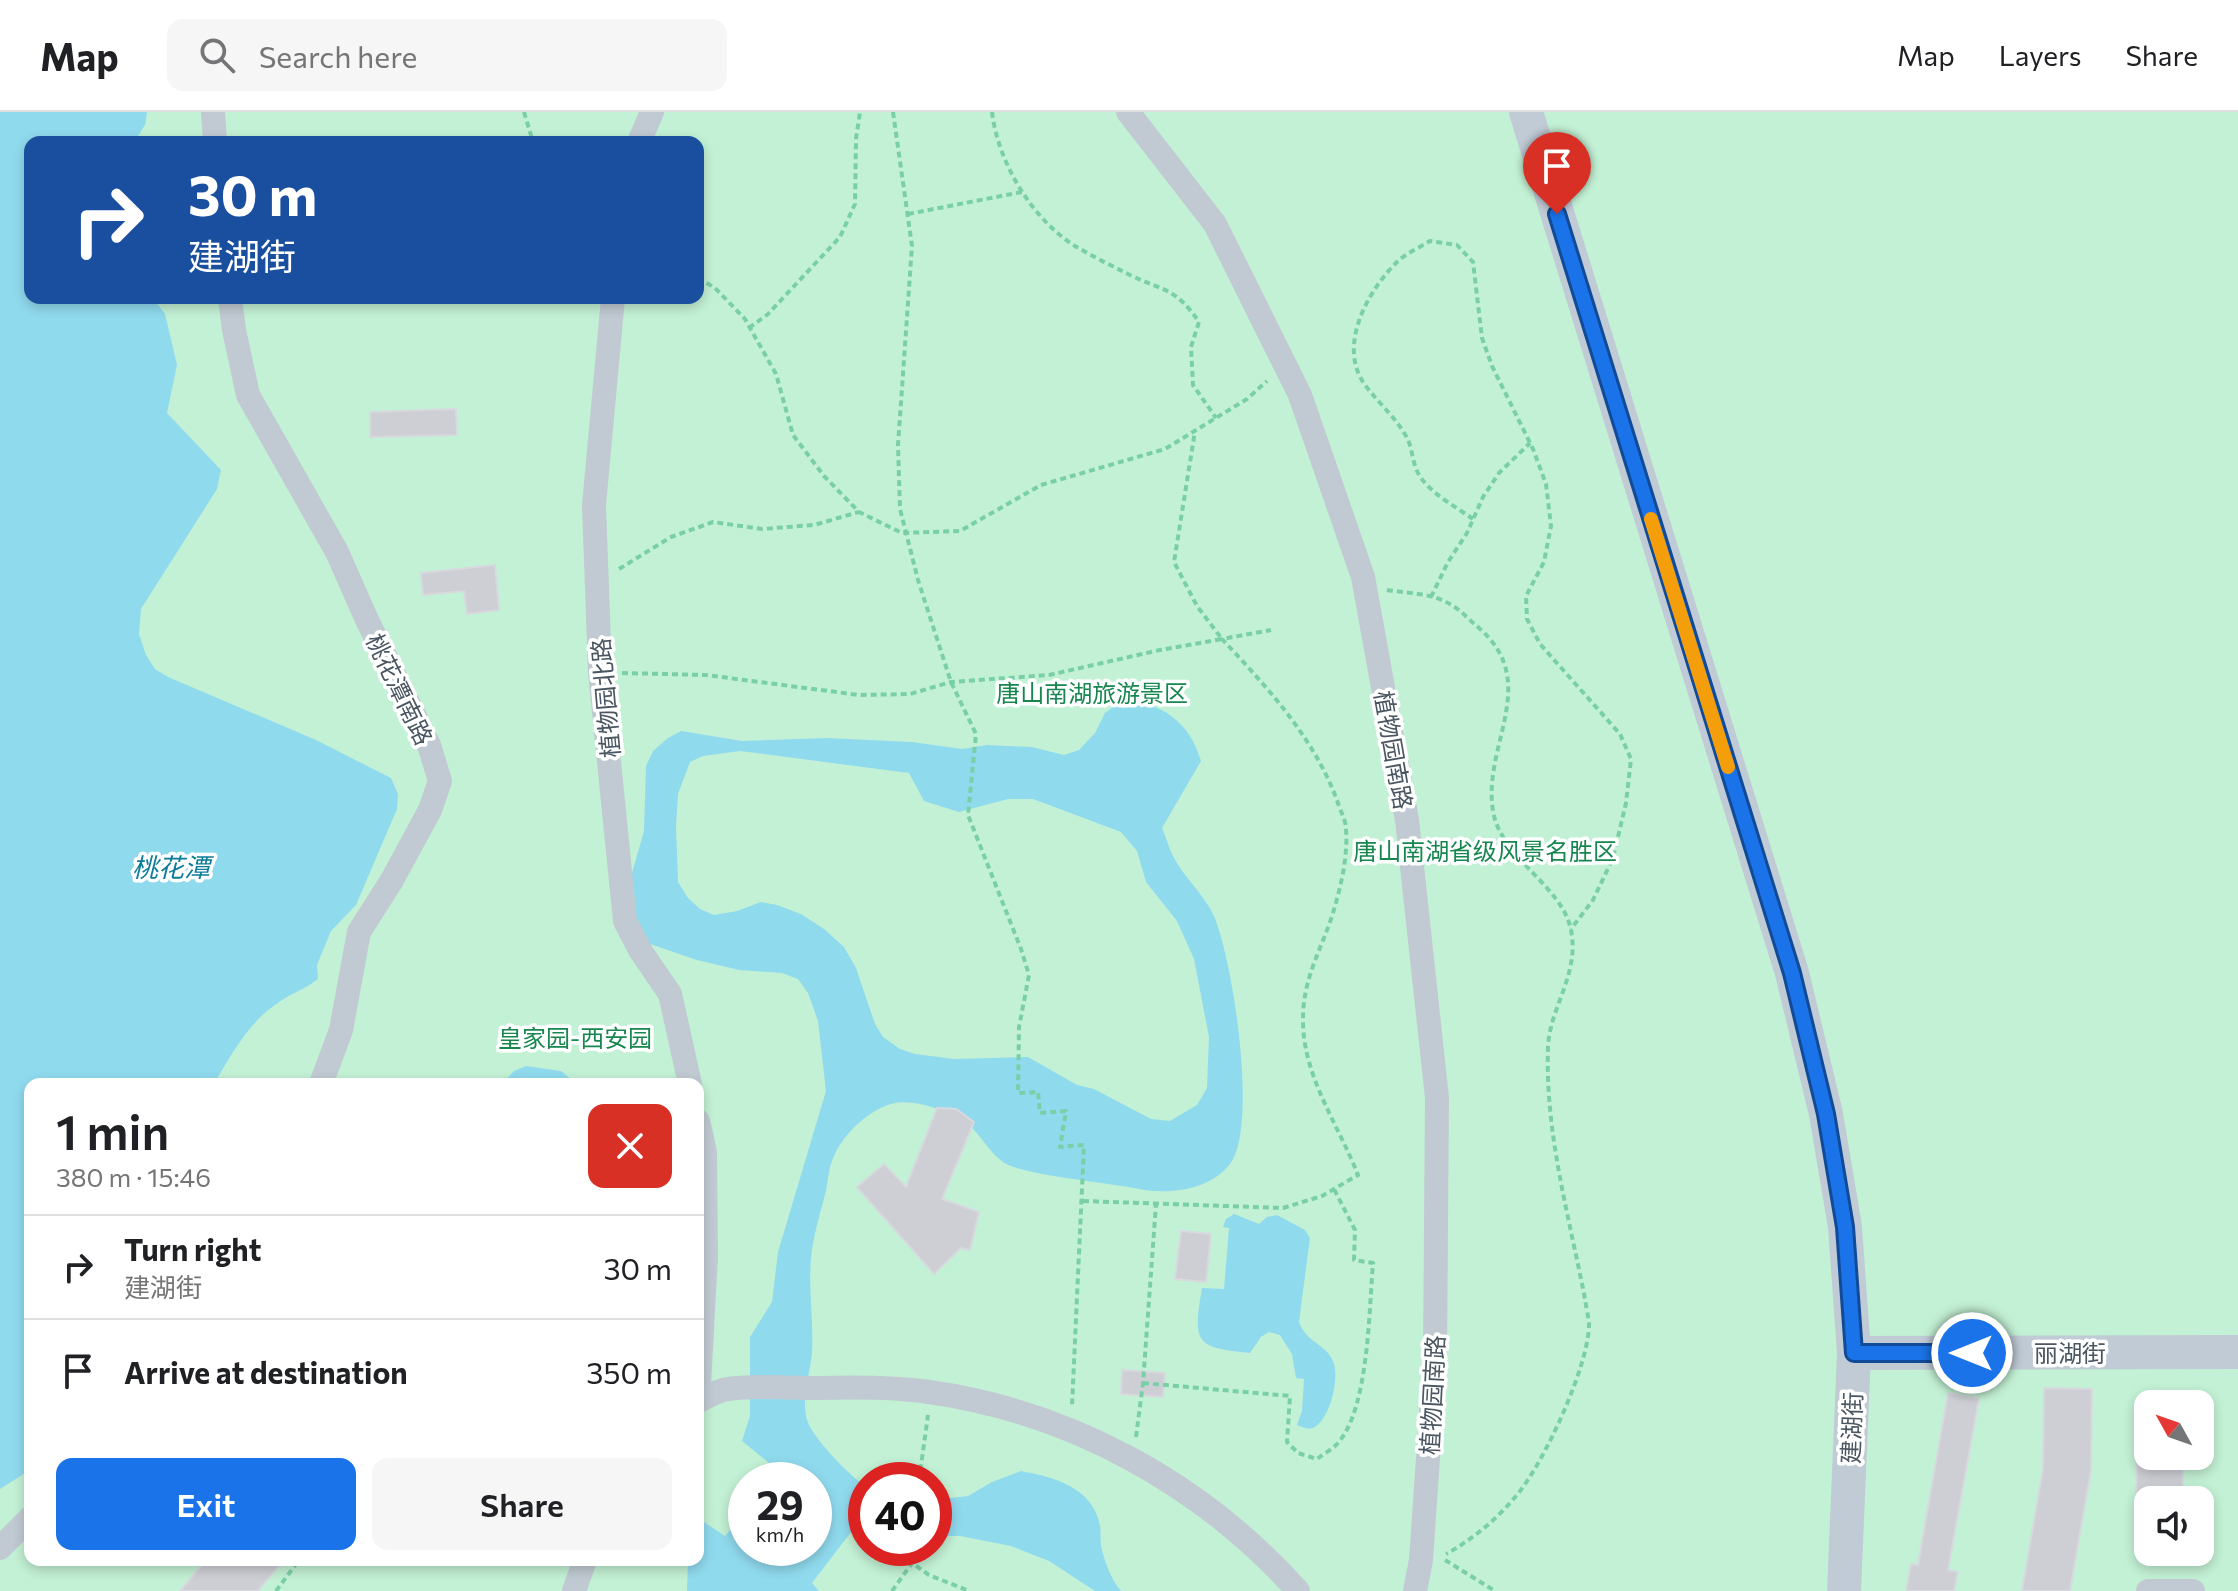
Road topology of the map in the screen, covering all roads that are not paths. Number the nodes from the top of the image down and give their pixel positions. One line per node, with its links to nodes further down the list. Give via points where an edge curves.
1 (213, 112): 5 (street)
2 (652, 112): 6 (street)
3 (1128, 112): 21 (street, 植物园南路, via 1215,224 1300,395 1365,588 1407,820 1437,1098 1435,1356)
4 (1526, 112): 14 (street, 建湖街, via 1792,973 1843,1213)
5 (215, 136)
6 (642, 136)
7 (231, 304): 9 (street, 桃花潭南路, via 248,395 337,552 429,745 440,781 399,869 359,932 341,1030)
8 (612, 304): 10 (street, 植物园北路, via 594,505 600,672 625,921 670,994)
9 (323, 1078)
10 (689, 1078)
11 (704, 1148): 12 (street)
12 (704, 1288)
13 (2238, 1352): 14 (street, 丽湖街)
14 (1854, 1353): 22 (street, 建湖街)
15 (704, 1399): 20 (street, via 726,1389 931,1392 1071,1429 1158,1473 1237,1533)
16 (24, 1524): 17 (street)
17 (0, 1548)
18 (583, 1566): 19 (street)
19 (574, 1591)
20 (1298, 1591)
21 (1415, 1591)
22 (1844, 1591)
23 (2148, 1591): 24 (street)
24 (2193, 1591)

